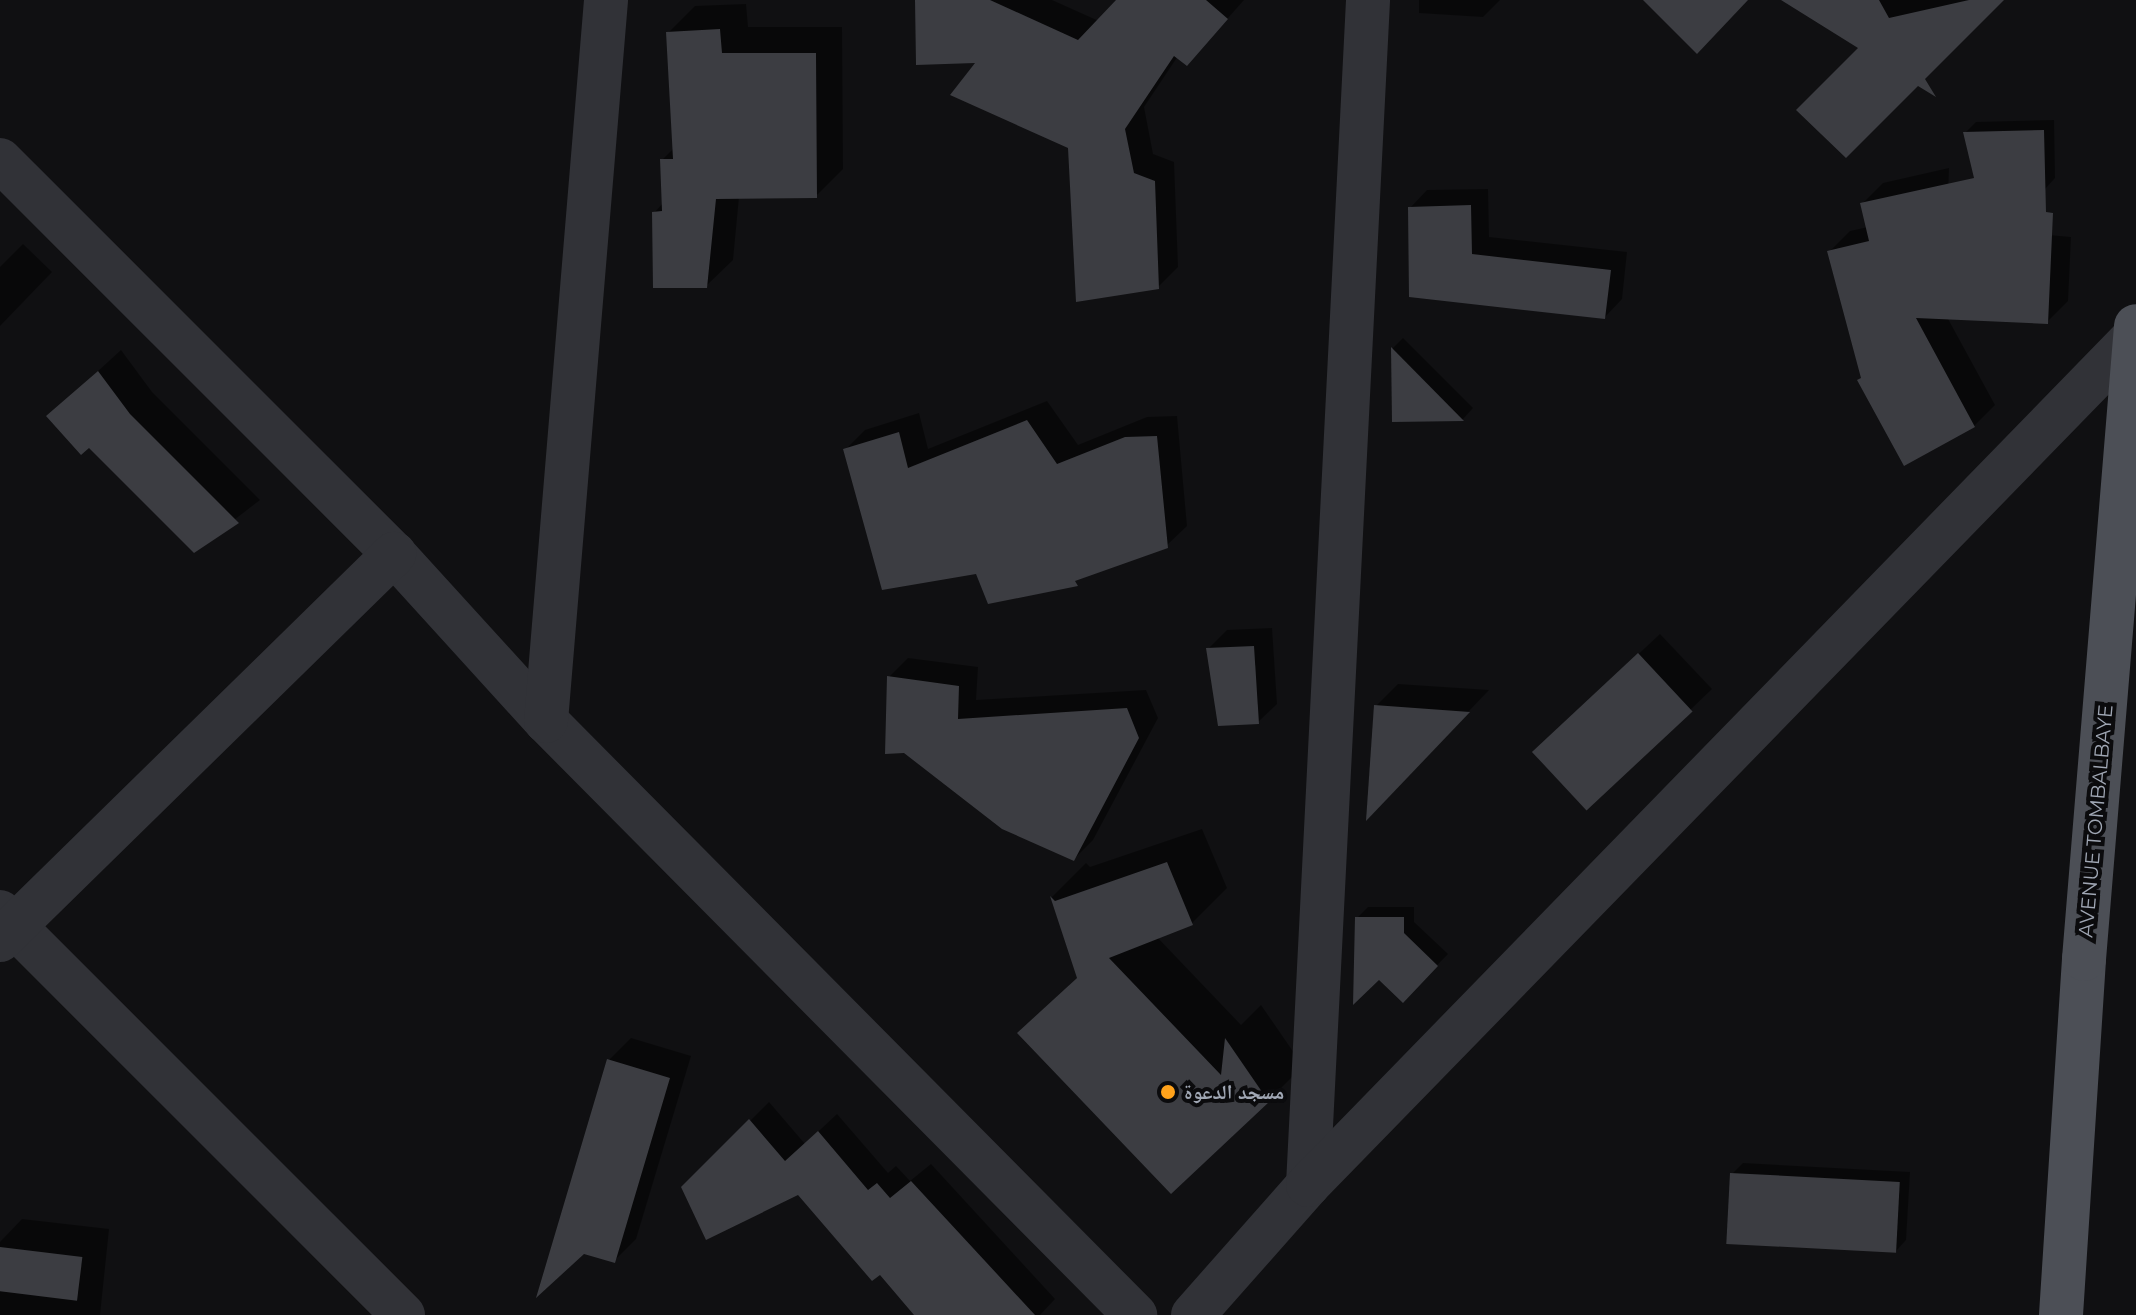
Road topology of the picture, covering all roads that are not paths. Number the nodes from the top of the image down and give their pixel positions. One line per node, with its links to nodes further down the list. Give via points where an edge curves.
1 (606, 0): 7 (street)
2 (1368, 0): 9 (street)
3 (0, 160): 6 (street)
4 (2136, 326): 5 (main road, AVENUE TOMBALBAYE)
5 (2135, 336): 9 (street); 13 (main road, AVENUE TOMBALBAYE)
6 (394, 554): 7 (street); 8 (street)
7 (546, 721): 11 (street)
8 (5, 926): 10 (street)
9 (1308, 1185): 12 (street)
10 (400, 1314)
11 (1135, 1315)
12 (1193, 1315)
13 (2061, 1315)

